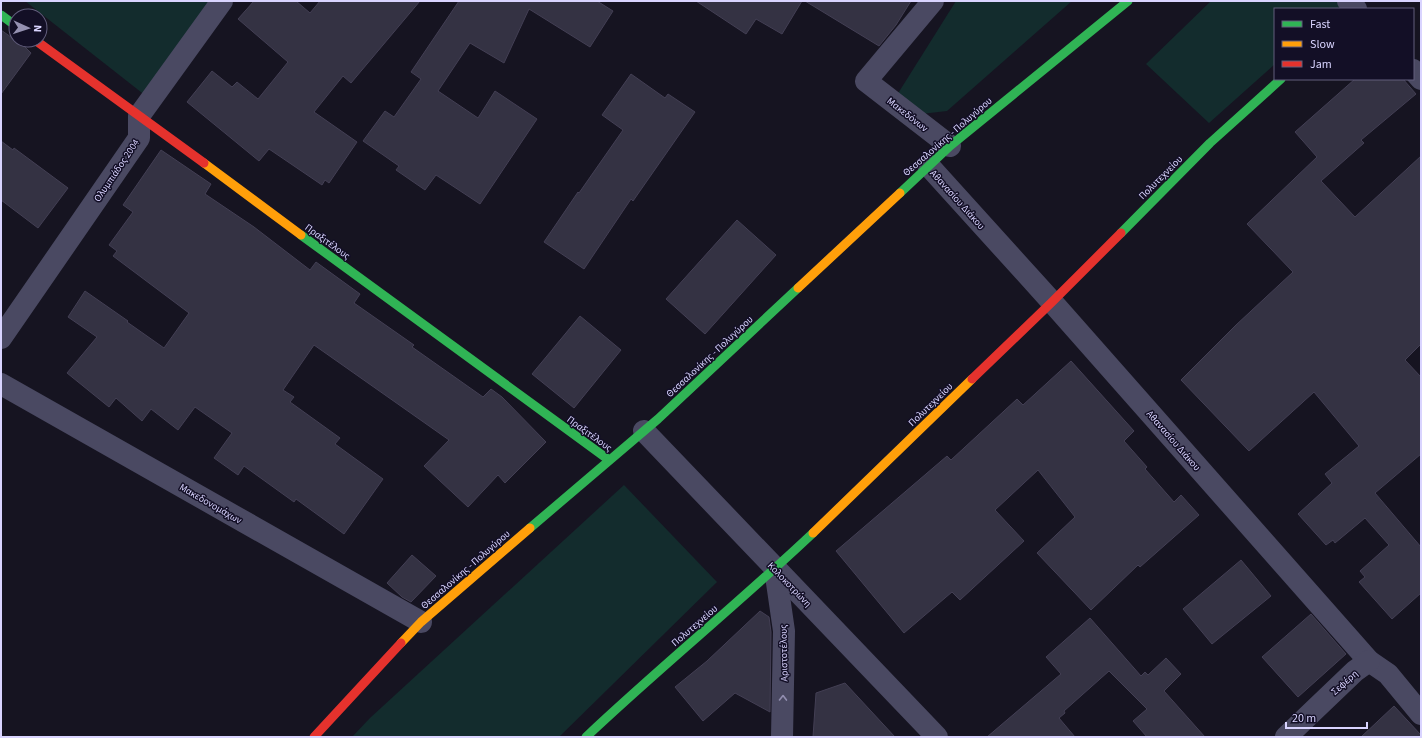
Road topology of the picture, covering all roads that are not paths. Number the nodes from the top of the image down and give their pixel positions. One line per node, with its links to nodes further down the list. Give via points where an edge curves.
1 (222, 1): 8 (street)
2 (933, 1): 9 (street, Μακεδόνων, via 866,81)
3 (1128, 1): 9 (street, Θεσσαλονίκης - Πολυγύρου)
4 (46, 48): 8 (street, Πραξιτέλους)
5 (1414, 71): 6 (street)
6 (1421, 79)
7 (1280, 80): 11 (street, Πολυτεχνείου, via 1210,143)
8 (140, 116): 12 (street, Ολυμπιάδος 2004, via 139,138); 15 (street, Πραξιτέλους)
9 (950, 146): 10 (street, Θεσσαλονίκης - Πολυγύρου)
10 (928, 165): 11 (street, Αθανασίου Διάκου); 14 (street, Θεσσαλονίκης - Πολυγύρου)
11 (1052, 302): 16 (street, Πολυτεχνείου); 18 (street, Αθανασίου Διάκου)
12 (1, 338)
13 (1, 384): 17 (street, Μακεδονομάχων)
14 (644, 431): 15 (street, Θεσσαλονίκης - Πολυγύρου); 16 (street, Κολοκοτρώνη)
15 (609, 460): 17 (street, Θεσσαλονίκης - Πολυγύρου)
16 (775, 569): 21 (street, Πολυτεχνείου, via 629,696); 22 (street, Αριστοτέλους, one-way to 16, via 784,631); 23 (street, Κολοκοτρώνη)
17 (420, 622): 20 (street, Θεσσαλονίκης - Πολυγύρου)
18 (1369, 661): 19 (street, Αθανασίου Διάκου, via 1388,674); 24 (street, Σεφέρη)
19 (1421, 714)
20 (314, 737)
21 (586, 737)
22 (782, 737)
23 (937, 737)
24 (1286, 737)

